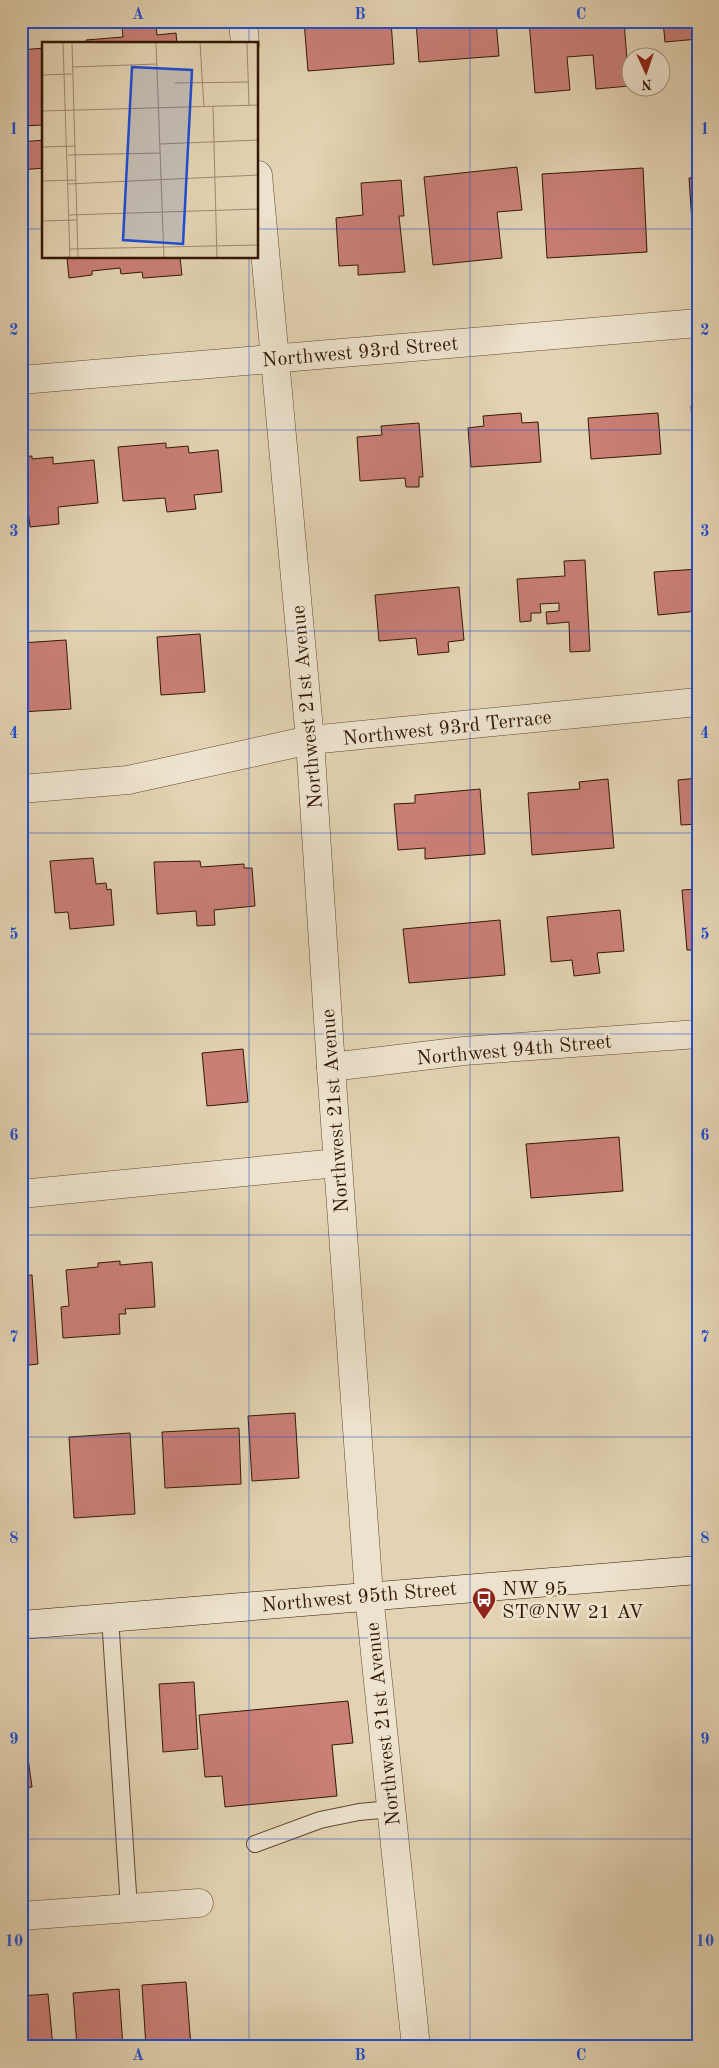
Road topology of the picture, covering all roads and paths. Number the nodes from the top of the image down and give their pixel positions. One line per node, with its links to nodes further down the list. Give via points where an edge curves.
1 (243, 21): 2 (street)
2 (245, 42)
3 (259, 186): 5 (street, Northwest 21st Avenue)
4 (698, 323): 5 (street, Northwest 93rd Street)
5 (274, 358): 6 (street, Northwest 93rd Street); 8 (street, Northwest 21st Avenue)
6 (21, 380)
7 (698, 702): 8 (street, Northwest 93rd Terrace)
8 (310, 740): 9 (street, Northwest 93rd Terrace, via 128,780); 11 (street, Northwest 21st Avenue)
9 (21, 789)
10 (698, 1034): 11 (street, Northwest 94th Street, via 464,1051)
11 (331, 1067): 12 (street, Northwest 21st Avenue)
12 (337, 1163): 13 (street); 15 (street, Northwest 21st Avenue)
13 (21, 1194)
14 (698, 1570): 15 (street, Northwest 95th Street)
15 (369, 1595): 16 (street, Northwest 95th Street); 18 (street, Northwest 21st Avenue)
16 (110, 1617): 17 (street, Northwest 95th Street); 21 (lane)
17 (21, 1625)
18 (391, 1809): 19 (lane, via 320,1820); 23 (street, Northwest 21st Avenue)
19 (255, 1844)
20 (199, 1903): 21 (street)
21 (129, 1908): 22 (street)
22 (21, 1916)
23 (416, 2047)

